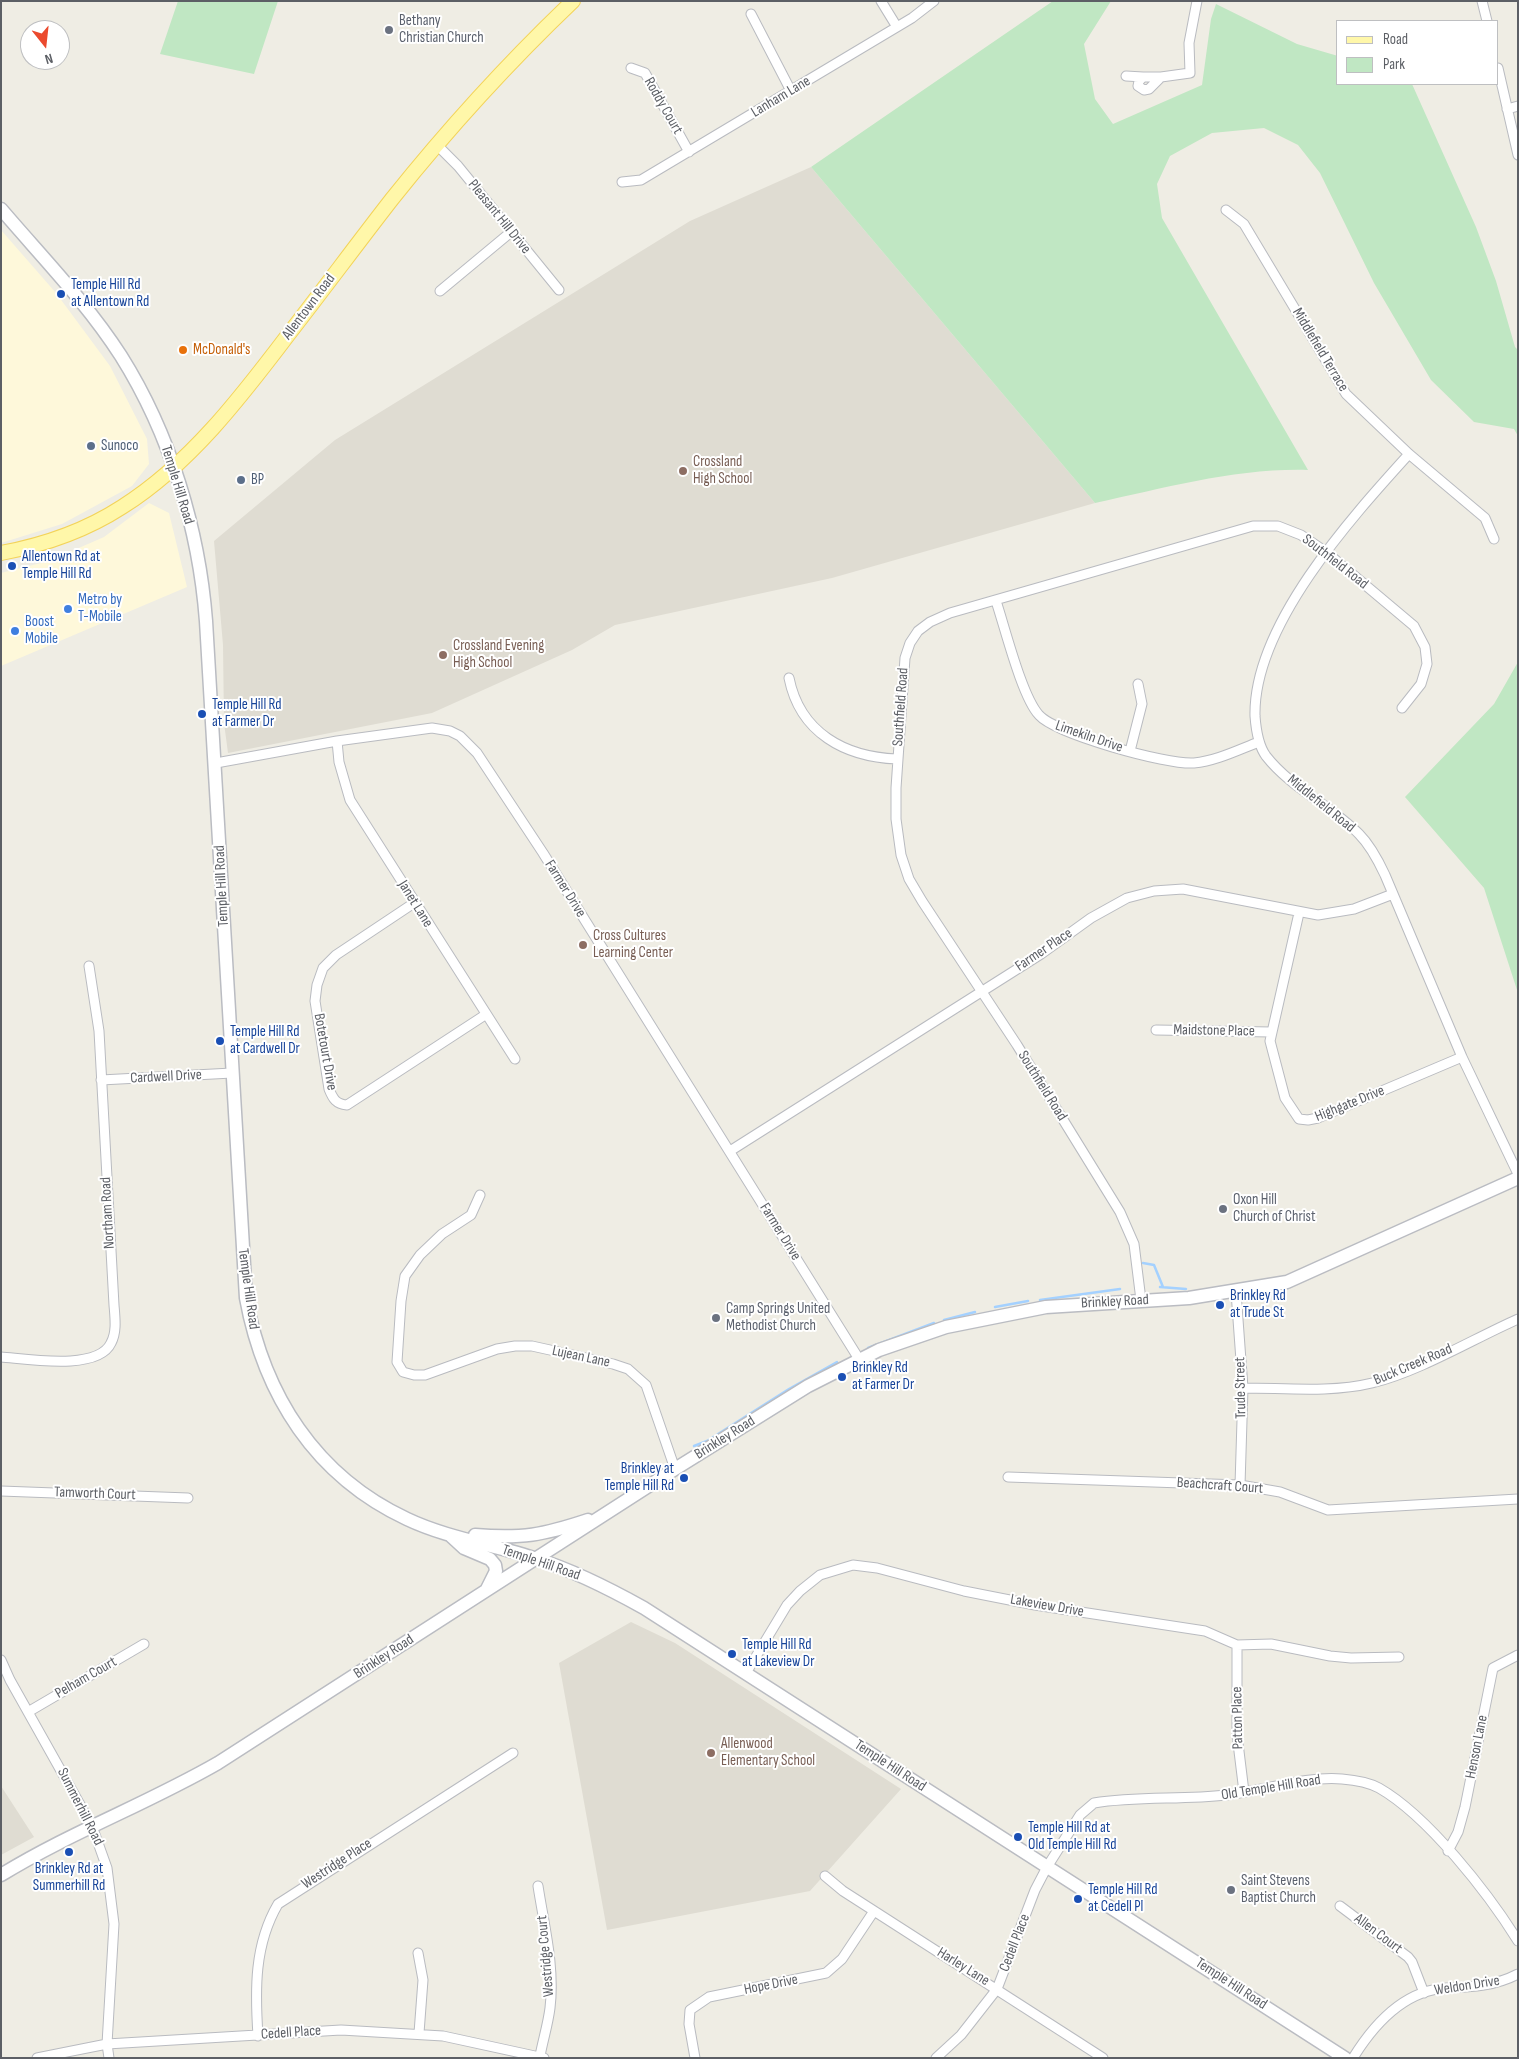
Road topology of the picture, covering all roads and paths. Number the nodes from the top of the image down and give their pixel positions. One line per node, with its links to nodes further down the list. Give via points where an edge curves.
1 (573, 1): 17 (main road, Allentown Road, via 510,63)
2 (881, 1): 8 (street)
3 (934, 1): 8 (street, Lanham Lane)
4 (1197, 1): 12 (street, via 1189,43 1190,73)
5 (1482, 1): 7 (street)
6 (751, 14): 14 (street)
7 (1487, 20)
8 (897, 27): 14 (street, Lanham Lane)
9 (631, 68): 18 (street, Roddy Court, via 645,73)
10 (1499, 73): 16 (street)
11 (1126, 76): 13 (street)
12 (1161, 76): 13 (street); 13 (street, via 1149,90 1138,86)
13 (1143, 77)
14 (791, 91): 18 (street, Lanham Lane)
15 (1518, 106): 16 (street)
16 (1507, 109): 19 (street)
17 (437, 145): 23 (street, Pleasant Hill Drive); 27 (main road, Allentown Road, via 238,399)
18 (689, 152): 20 (street, Lanham Lane, via 641,180)
19 (1518, 155)
20 (622, 182)
21 (1, 209): 27 (main road, Temple Hill Road, via 120,355 146,402)
22 (1226, 210): 26 (street, Middlefield Terrace, via 1244,224 1346,394)
23 (511, 232): 24 (street, Pleasant Hill Drive); 25 (street)
24 (559, 290)
25 (440, 291)
26 (1409, 454): 28 (street, Middlefield Terrace, via 1485,518); 29 (street, Middlefield Road)
27 (172, 467): 30 (main road, Allentown Road, via 148,489 103,519 50,541); 39 (main road, Temple Hill Road, via 194,539 204,596)
28 (1494, 538)
29 (1326, 552): 31 (street, Southfield Road, via 1293,530 1259,525); 34 (street, Southfield Road, via 1408,620 1421,638 1427,656 1425,674); 36 (street, Middlefield Road, via 1296,595 1262,673 1255,721)
30 (1, 553)
31 (996, 601): 37 (street, Limekiln Drive, via 1029,700 1038,715 1056,728); 38 (street, Southfield Road, via 938,618 923,626 914,636 903,670)
32 (789, 678): 38 (street, via 797,706 825,737 864,756)
33 (1138, 684): 37 (street, via 1142,704)
34 (1402, 708)
35 (337, 741): 39 (street, Farmer Drive); 41 (street, Janet Lane, via 339,762 350,800); 52 (street, Farmer Drive, via 432,728 450,731 468,744 543,853 628,993)
36 (1259, 742): 37 (street, Limekiln Drive, via 1217,758 1188,763 1157,760); 40 (street, Middlefield Road, via 1280,771 1360,835 1380,864)
37 (1130, 751)
38 (898, 759): 44 (street, Southfield Road, via 896,819 905,868 922,901)
39 (216, 763): 50 (main road, Temple Hill Road)
40 (1393, 894): 42 (street, Farmer Place, via 1354,910 1318,915); 48 (street, Middlefield Road)
41 (414, 903): 45 (street, Janet Lane); 45 (street, Botetourt Drive, via 328,961 318,979 315,1001 333,1099 347,1105)
42 (1299, 913): 44 (street, Farmer Place, via 1183,888 1141,894 1097,915); 47 (street, Highgate Drive)
43 (90, 966): 51 (street, Northam Road, via 97,1012)
44 (982, 991): 52 (street, Farmer Place); 57 (street, Southfield Road, via 1129,1229)
45 (486, 1015): 49 (street, Janet Lane)
46 (1156, 1030): 47 (street, Maidstone Place)
47 (1271, 1032): 48 (street, Highgate Drive, via 1271,1050 1285,1098 1296,1116 1305,1120 1341,1110)
48 (1462, 1057): 53 (street, Middlefield Road)
49 (515, 1059)
50 (232, 1073): 51 (street, Cardwell Drive); 69 (main road, Temple Hill Road, via 246,1298 256,1343 270,1382 300,1432 336,1473 381,1506 408,1520)
51 (101, 1080): 59 (street, Northam Road, via 114,1305 113,1338 103,1354 89,1359)
52 (730, 1150): 60 (street, Farmer Drive)
53 (1518, 1174)
54 (1518, 1178): 56 (main road, Brinkley Road, via 1288,1282)
55 (480, 1195): 62 (street, Lujean Lane, via 471,1215 442,1234 420,1255 405,1276 398,1362 403,1372 425,1375 497,1349 516,1346 532,1346 628,1369 646,1385)
56 (1236, 1292): 57 (main road, Brinkley Road); 61 (street, Trude Street)
57 (1141, 1300): 60 (main road, Brinkley Road, via 1046,1307 982,1319 911,1338)
58 (1518, 1319): 61 (street, Buck Creek Road, via 1373,1383 1332,1388)
59 (1, 1357)
60 (859, 1359): 62 (main road, Brinkley Road, via 808,1386)
61 (1243, 1388): 64 (street, Trude Street)
62 (675, 1469): 68 (main road, Brinkley Road)
63 (1008, 1477): 64 (street, Beachcraft Court)
64 (1240, 1485): 67 (street, Beachcraft Court, via 1280,1492 1328,1510)
65 (1, 1491): 66 (street, Tamworth Court)
66 (188, 1498)
67 (1518, 1499)
68 (605, 1515): 69 (main road, via 558,1530 512,1538); 70 (main road, Brinkley Road)
69 (448, 1533): 70 (main road, Temple Hill Road); 71 (main road, via 464,1548 490,1558 495,1565 496,1571)
70 (538, 1559): 71 (main road, Brinkley Road); 77 (main road, Temple Hill Road, via 623,1596)
71 (485, 1591): 81 (main road, Brinkley Road, via 218,1763 162,1794)
72 (144, 1644): 78 (street, Pelham Court)
73 (1237, 1644): 75 (street, Lakeview Drive, via 1271,1644 1351,1658); 77 (street, Lakeview Drive, via 1204,1631 1035,1605 854,1565 820,1575 800,1591 787,1605); 80 (street, Patton Place, via 1237,1735)
74 (1518, 1655): 82 (street, Henson Lane, via 1492,1668 1465,1807)
75 (1399, 1657)
76 (1, 1660): 78 (street, Summerhill Road)
77 (746, 1674): 83 (main road, Temple Hill Road)
78 (28, 1712): 81 (street, Summerhill Road)
79 (513, 1753): 95 (street, Westridge Place, via 278,1904 266,1925 258,1959)
80 (1244, 1792): 82 (street, Old Temple Hill Road, via 1318,1779 1360,1782 1377,1787 1396,1799); 83 (street, Old Temple Hill Road, via 1094,1803 1080,1815)
81 (92, 1826): 84 (main road, Brinkley Road); 96 (street, Summerhill Road, via 107,1868 113,1904)
82 (1448, 1851): 89 (street, Old Temple Hill Road)
83 (1047, 1866): 92 (street, Cedell Place); 103 (main road, Temple Hill Road)
84 (1, 1875)
85 (825, 1876): 88 (street, Harley Lane)
86 (538, 1886): 97 (street, Westridge Court, via 551,1993)
87 (1340, 1906): 93 (street, Allen Court, via 1408,1957)
88 (874, 1911): 92 (street, Harley Lane); 100 (street, Hope Drive, via 842,1960 826,1973 709,1997 690,2010)
89 (1518, 1941)
90 (418, 1953): 94 (street, via 423,1980)
91 (1518, 1974): 93 (street, Weldon Drive, via 1483,1986)
92 (997, 1988): 101 (street, Cedell Place, via 961,2035); 102 (street, Harley Lane)
93 (1424, 1993): 104 (street, Weldon Drive, via 1386,2015)
94 (419, 2034): 95 (street, Cedell Place, via 341,2030); 97 (street, Cedell Place, via 458,2038)
95 (258, 2036): 96 (street, Cedell Place)
96 (107, 2044): 98 (street, Cedell Place); 99 (street, Summerhill Road)
97 (542, 2057)
98 (37, 2058)
99 (109, 2058)
100 (695, 2058)
101 (936, 2058)
102 (1103, 2058)
103 (1345, 2058)
104 (1353, 2058)

